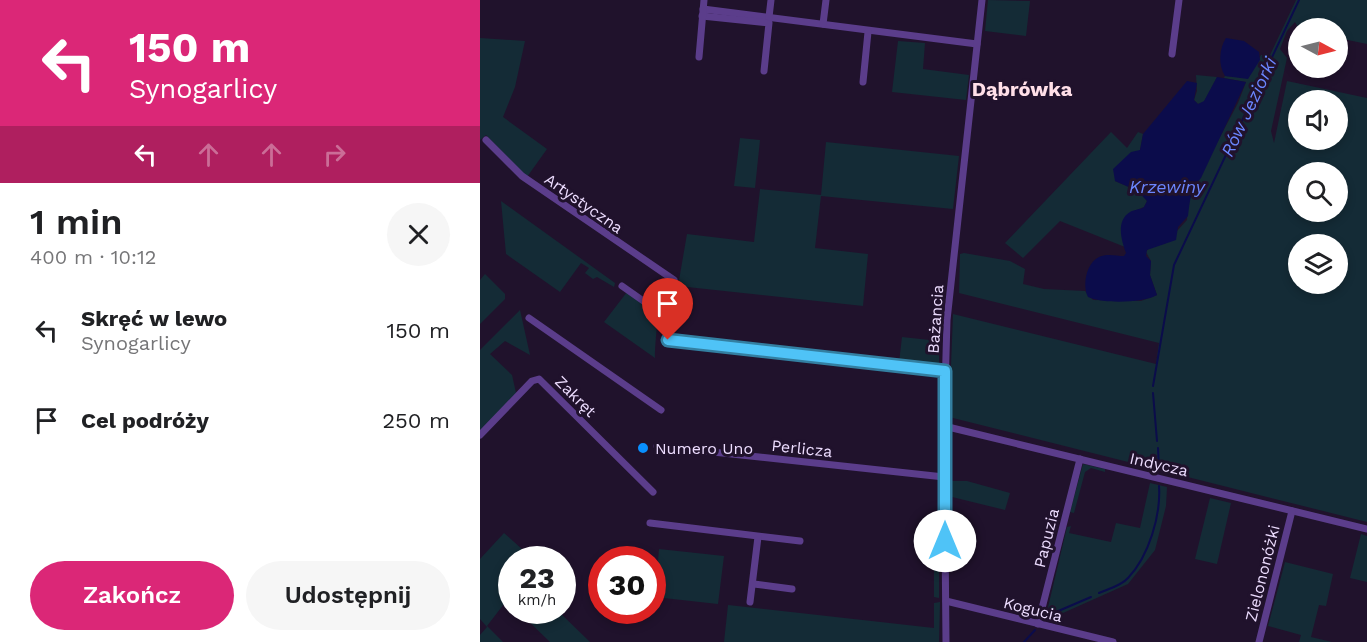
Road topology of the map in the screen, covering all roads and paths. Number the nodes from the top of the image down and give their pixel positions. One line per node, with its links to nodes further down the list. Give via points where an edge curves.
1 (704, 0): 6 (street)
2 (771, 0): 7 (street)
3 (826, 0): 8 (street)
4 (982, 0): 10 (street, Bażancia)
5 (1179, 0): 11 (street)
6 (703, 12): 7 (street); 12 (street); 13 (street, via 769,23)
7 (769, 17): 8 (street)
8 (823, 24): 9 (street)
9 (868, 32): 10 (street); 14 (street)
10 (977, 44): 21 (street, Bażancia, via 948,308)
11 (1172, 54)
12 (699, 57)
13 (764, 71)
14 (863, 82)
15 (486, 140): 16 (street, Artystyczna, via 522,176)
16 (674, 280)
17 (622, 286): 18 (street)
18 (671, 317)
19 (529, 318): 22 (street)
20 (668, 340): 21 (street)
21 (945, 371): 23 (street, Bażancia)
22 (661, 410)
23 (944, 426): 26 (street, Indycza); 27 (street, Bażancia)
24 (480, 435): 28 (street, Zakręt, via 532,381 539,379)
25 (657, 446): 27 (street, Perlicza)
26 (1080, 459): 29 (street, Indycza); 38 (street, Papuzia)
27 (944, 477): 36 (street, Bażancia)
28 (653, 492)
29 (1292, 511): 31 (street, Indycza); 41 (street, Zielononóżki)
30 (650, 523): 32 (street)
31 (1367, 529)
32 (758, 537): 33 (street); 34 (street)
33 (800, 541)
34 (754, 584): 35 (street); 37 (street)
35 (792, 589)
36 (946, 601): 38 (street, Kogucia); 39 (street, Bażancia)
37 (750, 602)
38 (1038, 624): 40 (street, Kogucia)
39 (946, 642)
40 (1113, 642)
41 (1259, 642)

